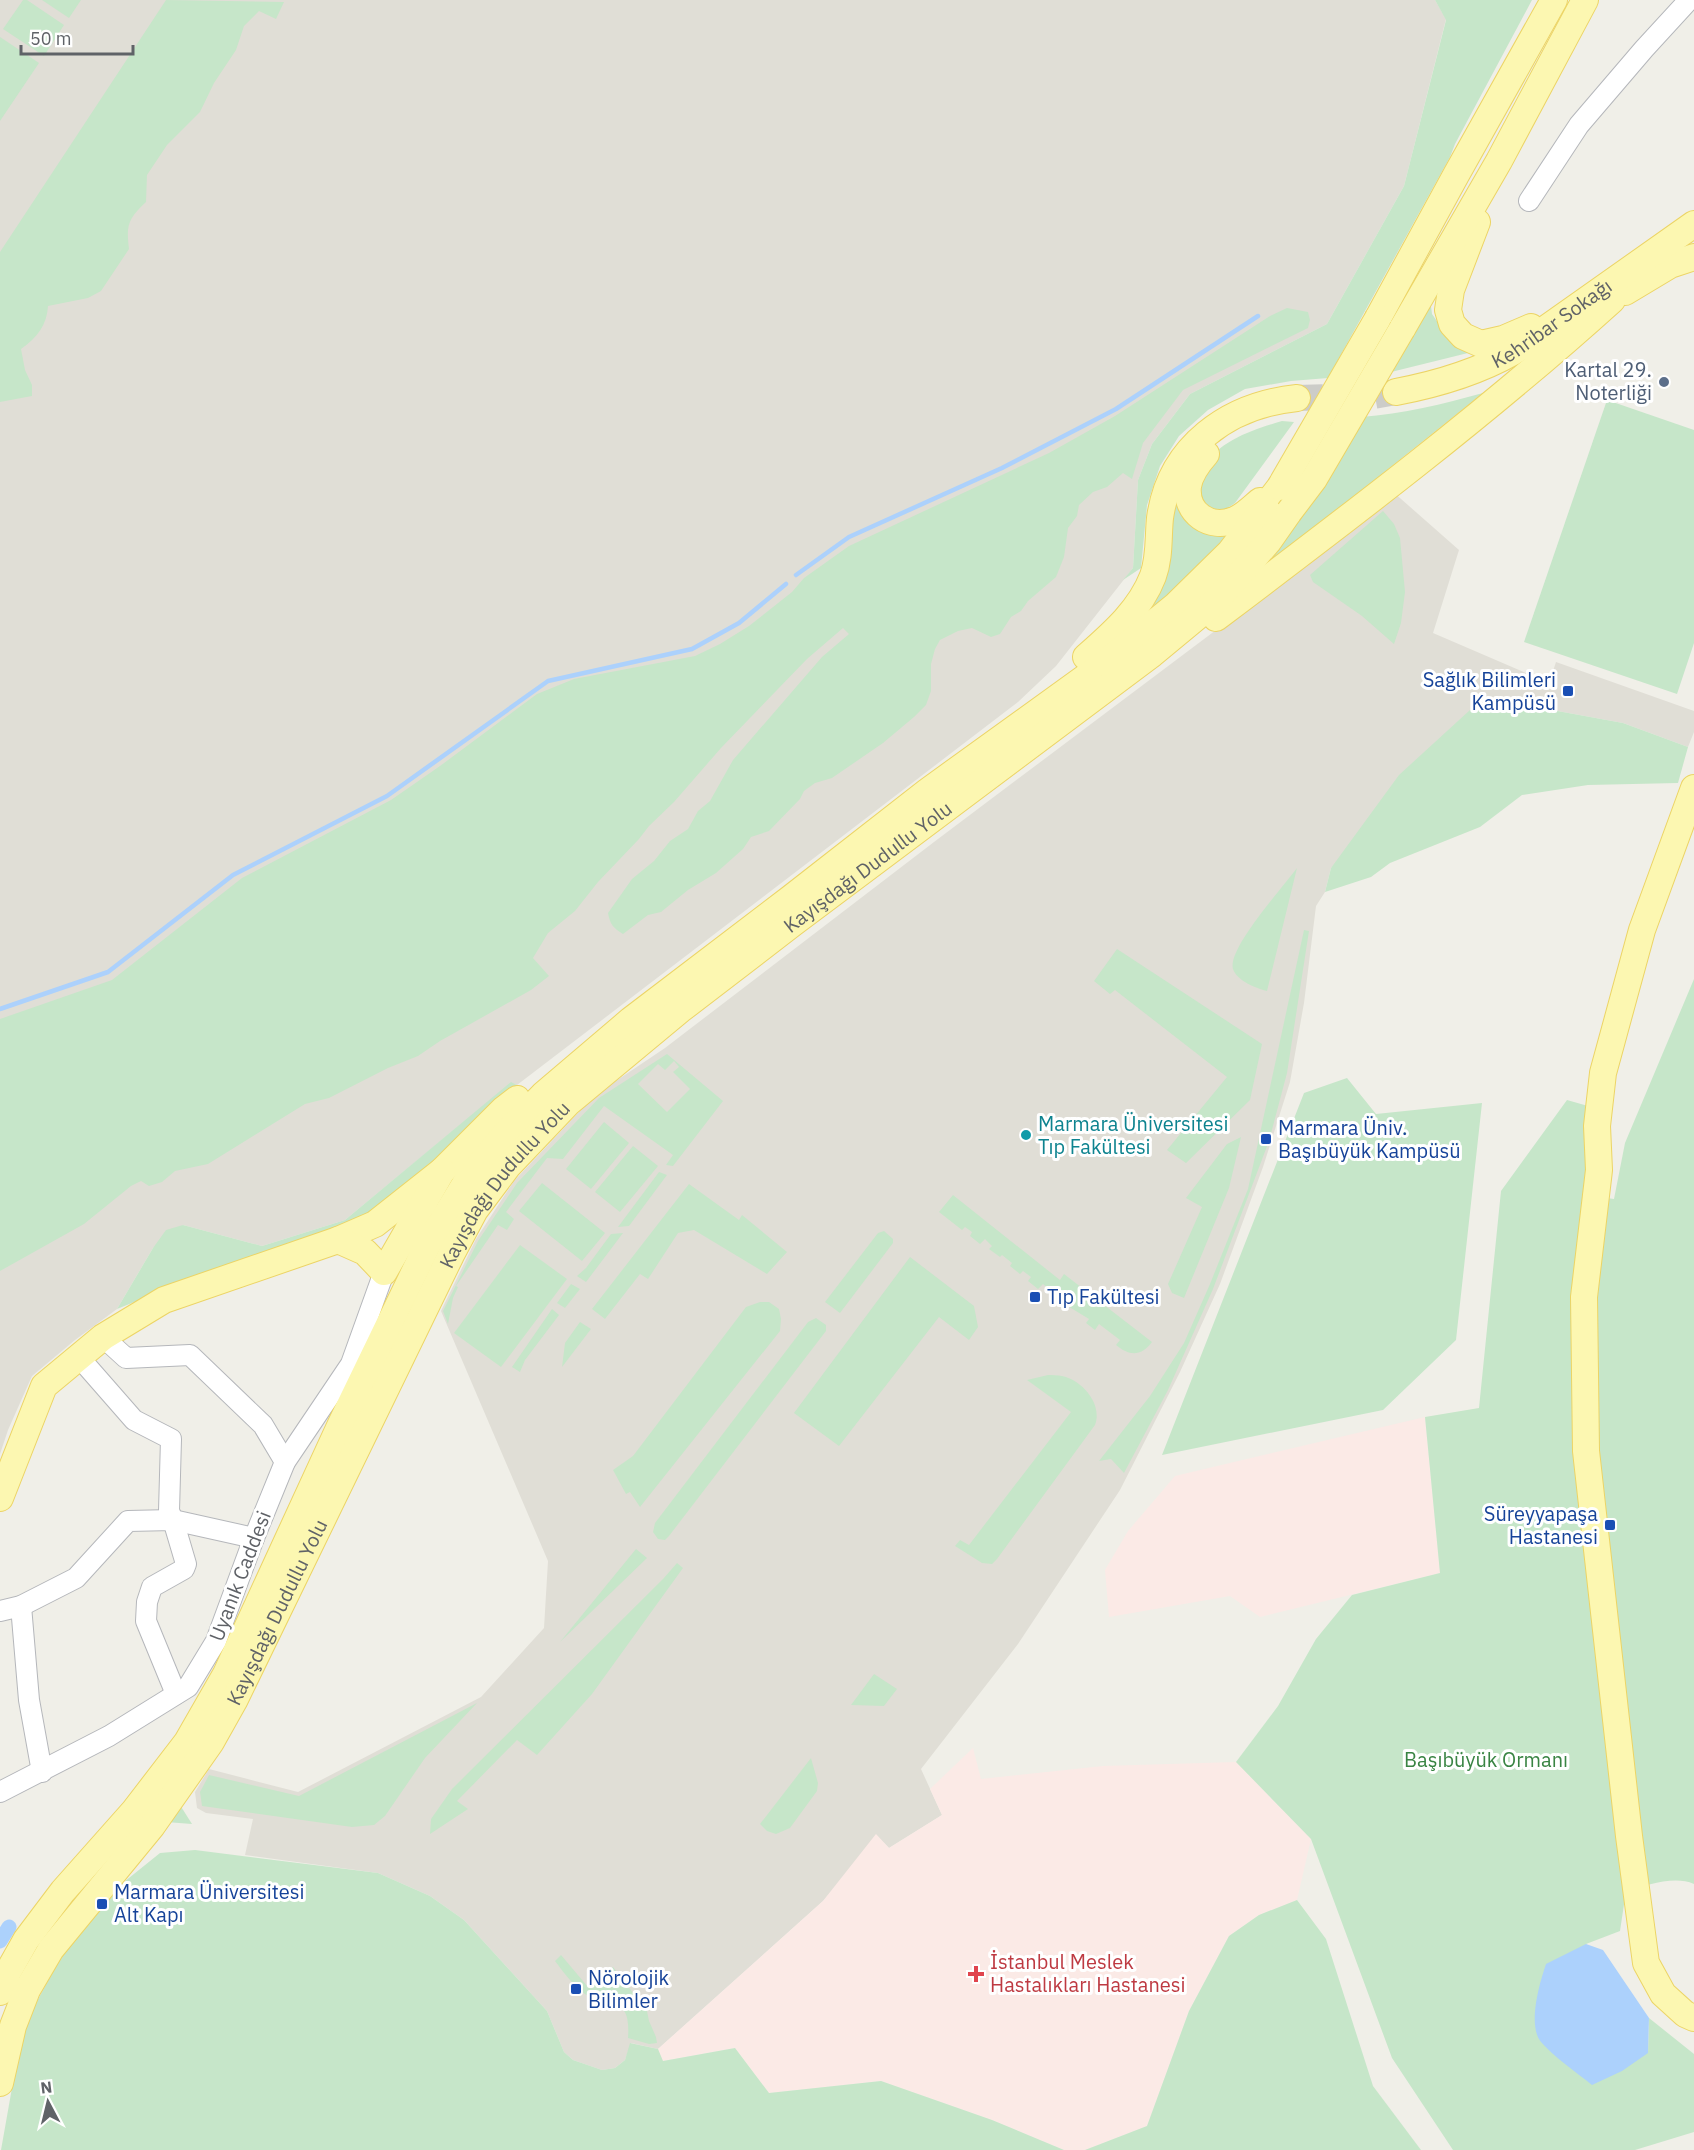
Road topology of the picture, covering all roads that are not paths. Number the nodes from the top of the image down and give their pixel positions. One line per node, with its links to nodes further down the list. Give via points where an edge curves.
1 (1554, 0): 10 (main road, Kayışdağı Dudullu Yolu, bridge)
2 (1585, 0): 4 (main road)
3 (1689, 0): 5 (street, via 1579,125)
4 (1499, 161): 8 (main road, via 1451,290 1448,310 1452,324 1463,336 1480,344 1503,339); 11 (main road, Kayışdağı Dudullu Yolu, bridge, via 1314,479 1268,542 1216,601)
5 (1529, 201)
6 (1694, 224): 8 (main road, Kehribar Sokağı)
7 (1694, 257): 8 (main road)
8 (1606, 295): 9 (main road, via 1509,368 1475,387 1431,400); 11 (main road, via 1550,356 1254,589 1168,654)
9 (1395, 399)
10 (1280, 487): 12 (main road, Kayışdağı Dudullu Yolu, via 1230,552 1176,605 1101,666); 12 (main road, via 1234,520 1209,522 1199,517 1190,503 1188,487 1193,472 1212,447 1256,420 1298,405 1273,400 1243,410 1203,437 1171,478 1160,519 1153,576 1129,616)
11 (1062, 723): 31 (main road, Kayışdağı Dudullu Yolu, via 680,1010 568,1103 508,1166 475,1210 451,1255 211,1742 149,1830 51,1949 27,1990 13,2026)
12 (990, 745): 14 (main road, Kayışdağı Dudullu Yolu)
13 (1694, 788): 30 (main road, via 1642,930 1603,1073 1597,1126 1599,1170 1584,1297 1586,1451 1646,1963 1663,1994)
14 (631, 1020): 15 (main road, via 504,1109); 29 (main road, Kayışdağı Dudullu Yolu, via 543,1095 468,1179 427,1246 226,1674 187,1742 26,1940)
15 (442, 1171): 16 (main road, via 375,1224); 17 (main road)
16 (338, 1240): 17 (main road, via 365,1252); 18 (main road, via 164,1300)
17 (384, 1272): 20 (street, Uyanık Caddesi, via 351,1364)
18 (104, 1337): 19 (main road); 20 (street, via 126,1358 190,1355 263,1425)
19 (78, 1356): 21 (main road, via 44,1386); 22 (street, via 134,1420 171,1438 169,1511)
20 (285, 1462): 23 (street, Uyanık Caddesi)
21 (0, 1498)
22 (174, 1520): 23 (street); 24 (street, via 128,1521 76,1578); 26 (street, via 186,1564 184,1569 152,1587 146,1621)
23 (254, 1538): 26 (street, Uyanık Caddesi, via 216,1641 194,1680)
24 (21, 1606): 25 (street); 27 (street, via 29,1700)
25 (0, 1611)
26 (176, 1695): 27 (street, Uyanık Caddesi)
27 (42, 1772): 28 (street, Uyanık Caddesi)
28 (0, 1792)
29 (0, 1992)
30 (1694, 2018)
31 (0, 2083)

